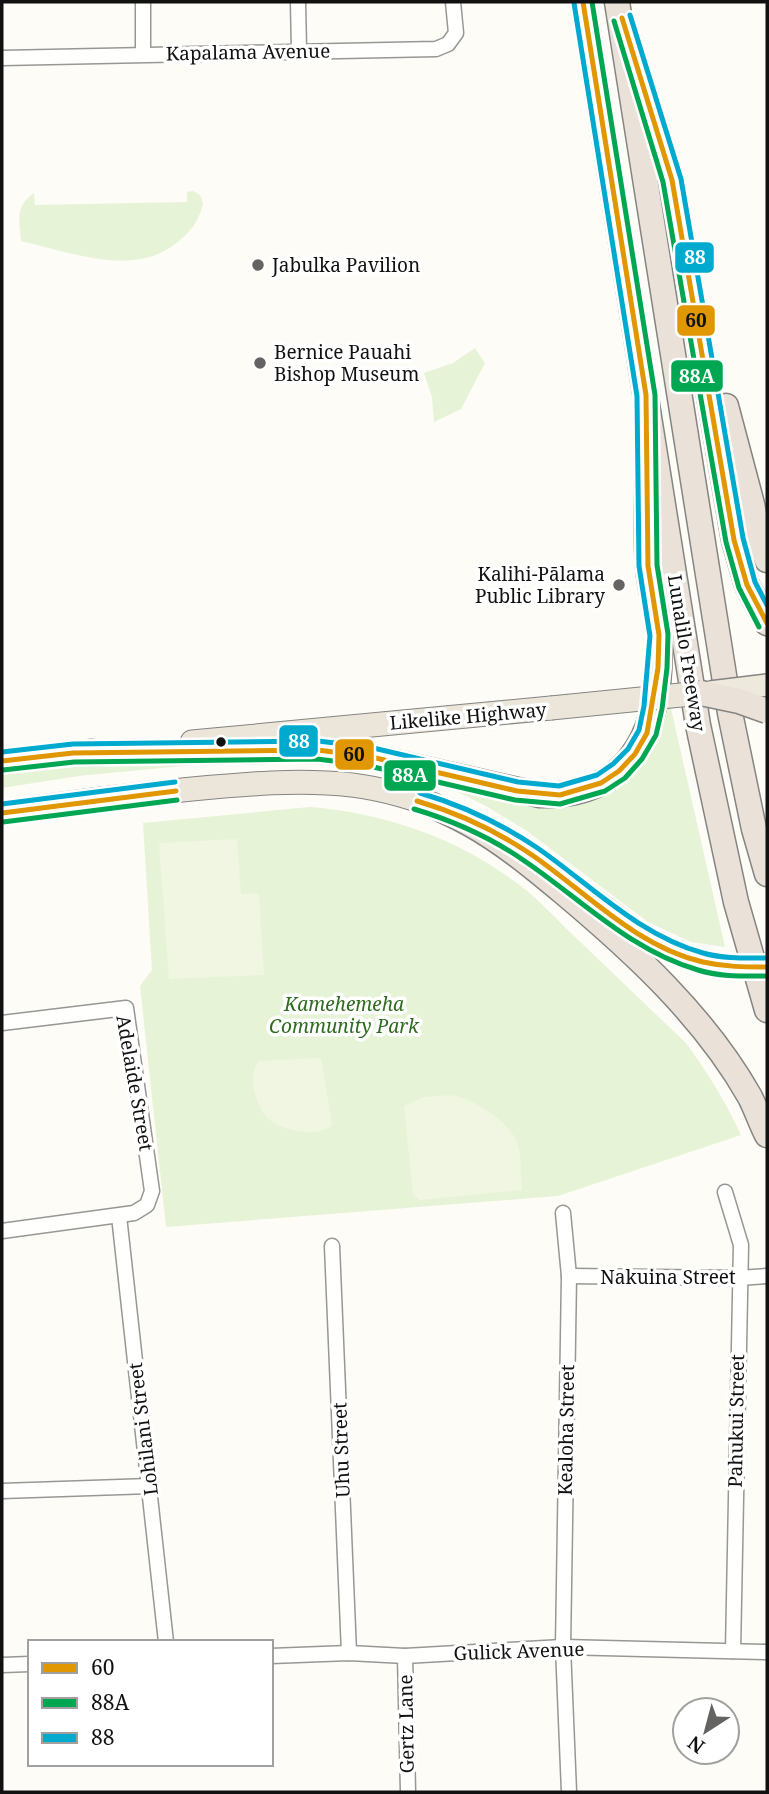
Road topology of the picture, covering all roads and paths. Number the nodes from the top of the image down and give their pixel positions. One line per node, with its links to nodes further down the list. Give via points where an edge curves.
1 (143, 2): 7 (street)
2 (299, 2): 6 (street)
3 (453, 2): 6 (street, Kapalama Avenue, via 456,33 443,47)
4 (583, 2): 10 (highway, Lunalilo Freeway)
5 (617, 2): 9 (highway, via 672,180); 20 (highway, Lunalilo Freeway, via 730,713)
6 (299, 51): 7 (street, Kapalama Avenue)
7 (143, 54): 8 (street, Kapalama Avenue)
8 (2, 58)
9 (689, 272): 11 (highway); 12 (highway, via 734,540 747,585)
10 (646, 395): 16 (highway, via 648,566 659,635 658,668 647,733 620,771 601,783 560,795 540,795 367,756 317,750); 22 (highway, Lunalilo Freeway, via 698,725 737,902)
11 (767, 560)
12 (767, 623)
13 (767, 685): 14 (main road, Likelike Highway, bridge)
14 (701, 693): 15 (highway, bridge); 16 (highway, Likelike Highway, bridge)
15 (767, 711)
16 (74, 753): 17 (highway, Likelike Highway)
17 (2, 761)
18 (432, 805): 19 (highway, via 354,785 306,782 139,794); 21 (highway, bridge, via 481,824 544,863 668,952 694,961 748,969); 24 (highway, via 471,824 535,869 656,977 717,1048 750,1096)
19 (2, 813)
20 (767, 874)
21 (767, 967)
22 (767, 1010)
23 (2, 1023): 27 (street, Adelaide Street, via 126,1008 152,1191 141,1210)
24 (767, 1135)
25 (725, 1192): 32 (street, Pahukui Street, via 741,1245)
26 (563, 1213): 30 (street, Kealoha Street)
27 (119, 1216): 28 (street); 33 (street, Lohilani Street)
28 (2, 1231)
29 (332, 1246): 39 (street, Uhu Street)
30 (569, 1276): 32 (street, Nakuina Street); 36 (street, Kealoha Street)
31 (767, 1276): 32 (street, Nakuina Street)
32 (739, 1278): 37 (street, Pahukui Street)
33 (150, 1486): 34 (street); 35 (street, Lohilani Street)
34 (2, 1490)
35 (166, 1640)
36 (563, 1647): 37 (street, Gulick Avenue); 41 (street, Gulick Avenue); 45 (street, Kealoha Street)
37 (733, 1651): 38 (street, Gulick Avenue)
38 (767, 1651)
39 (349, 1653): 40 (street, Gulick Avenue); 41 (street, Gulick Avenue)
40 (273, 1656)
41 (405, 1656): 44 (street, Gertz Lane)
42 (28, 1664): 43 (street)
43 (2, 1665)
44 (408, 1792)
45 (569, 1792)

